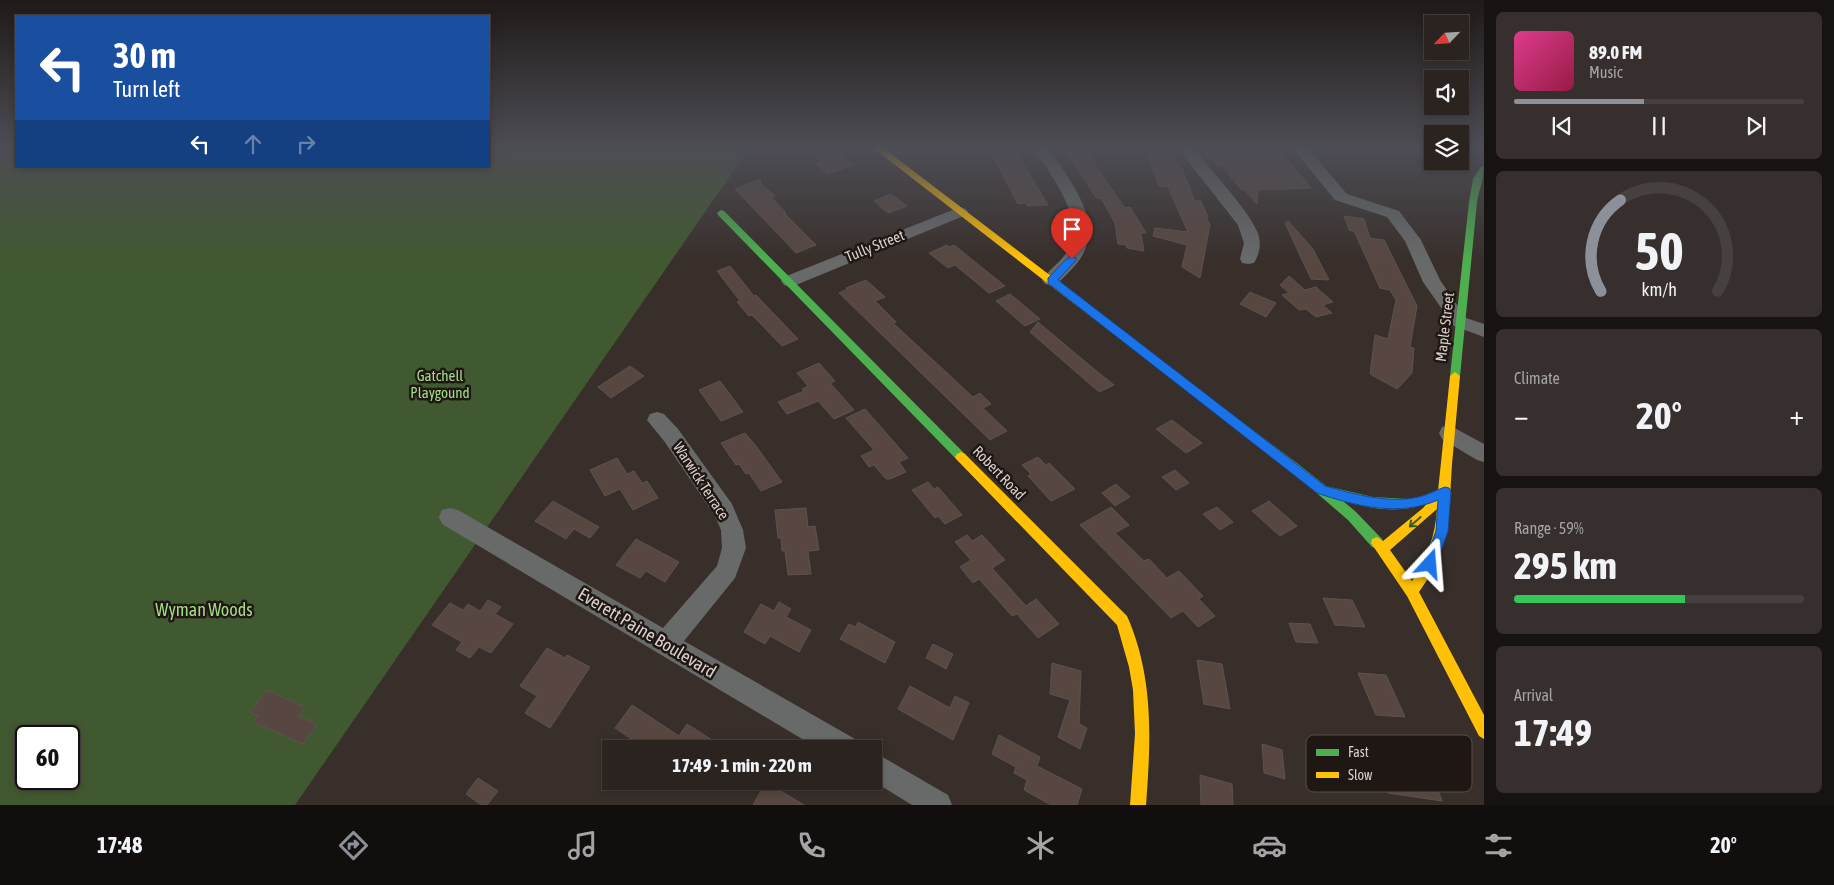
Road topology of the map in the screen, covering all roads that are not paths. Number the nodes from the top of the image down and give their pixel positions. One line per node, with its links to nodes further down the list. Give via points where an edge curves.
1 (925, 185): 6 (main road)
2 (1063, 185): 9 (street, via 1081,216 1082,236 1072,259)
3 (1214, 185): 8 (street, via 1251,234 1253,248)
4 (1331, 185): 11 (street, via 1341,197 1393,214 1413,240 1432,282)
5 (1476, 185): 11 (main road, Maple Street)
6 (960, 212): 9 (main road); 10 (street, Tully Street)
7 (721, 213): 10 (main road, Robert Road)
8 (1248, 258)
9 (1051, 280): 16 (main road)
10 (790, 282): 26 (main road, Robert Road, via 1122,621 1132,640 1142,693)
11 (1460, 322): 12 (street); 14 (main road, Maple Street)
12 (1484, 331)
13 (657, 420): 21 (street, Warwick Terrace, via 724,511 732,530 734,548 727,571)
14 (1449, 433): 15 (street); 17 (main road, Maple Street)
15 (1484, 454)
16 (1321, 490): 17 (main road, via 1399,505 1421,502); 19 (main road, via 1352,516)
17 (1445, 492): 19 (main road, one-way to 19, via 1427,512); 20 (main road, Maple Street, via 1442,531 1430,564)
18 (450, 517): 21 (street, Everett Paine Boulevard)
19 (1382, 549): 20 (main road)
20 (1412, 592): 22 (main road)
21 (666, 644): 23 (street, Everett Paine Boulevard)
22 (1484, 731)
23 (830, 740)
24 (882, 771): 25 (street)
25 (938, 805)
26 (1138, 805)

